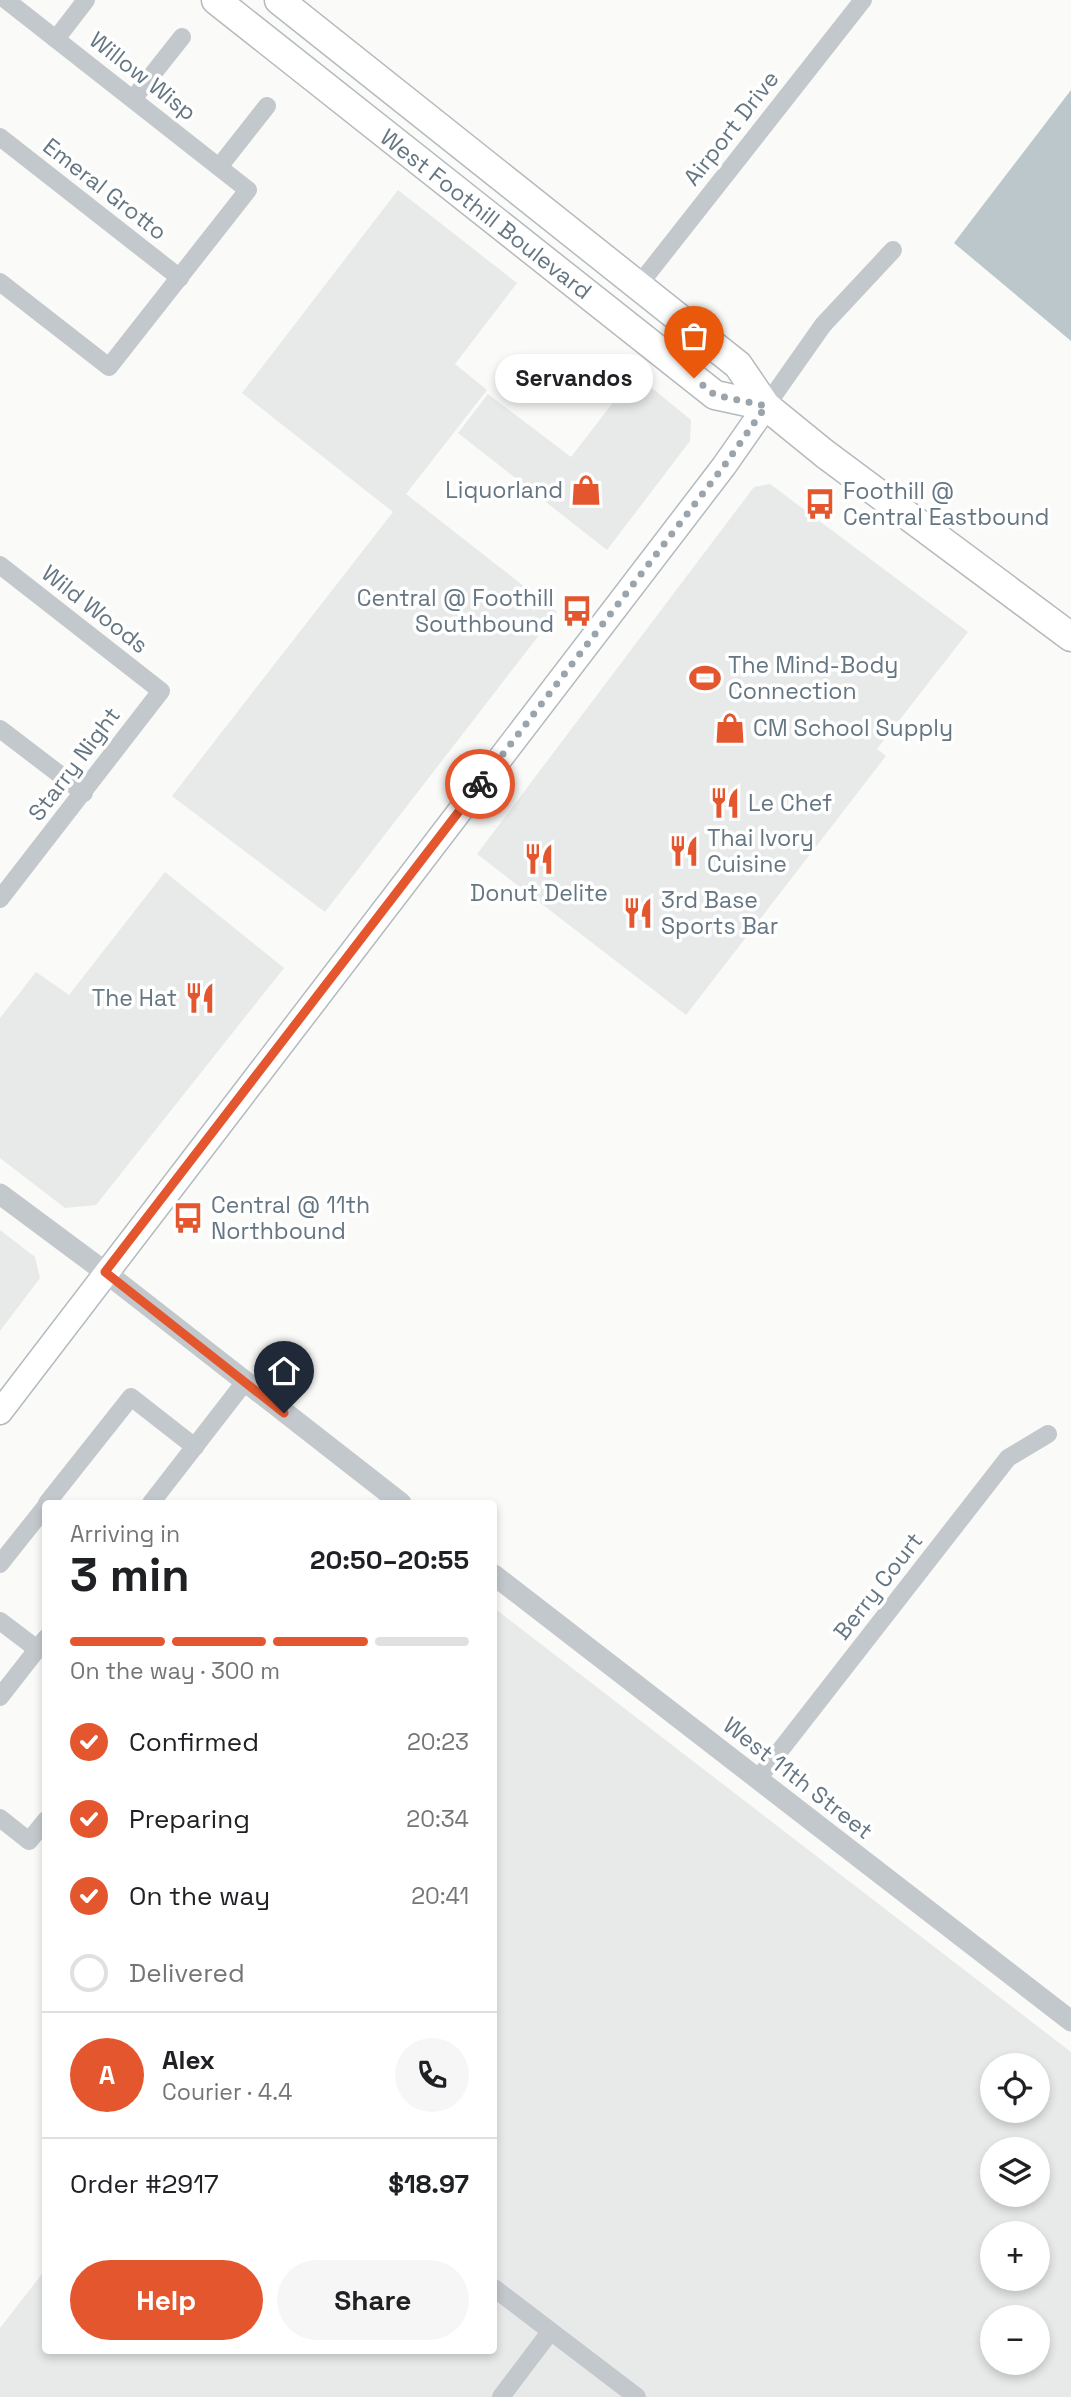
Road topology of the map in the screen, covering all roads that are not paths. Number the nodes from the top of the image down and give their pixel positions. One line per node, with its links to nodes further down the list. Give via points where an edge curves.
1 (6, 0): 7 (street, Willow Wisp)
2 (86, 0): 7 (street)
3 (216, 0): 8 (main road, West Foothill Boulevard)
4 (279, 0): 11 (main road, West Foothill Boulevard)
5 (863, 0): 19 (street, Airport Drive)
6 (182, 37): 9 (street)
7 (56, 39): 9 (street, Willow Wisp)
8 (290, 59): 11 (main road, via 325,61 403,123 422,125); 14 (main road, West Foothill Boulevard)
9 (133, 99): 13 (street, Willow Wisp)
10 (267, 106): 13 (street)
11 (428, 119): 15 (main road, West Foothill Boulevard)
12 (0, 138): 17 (street, Emeral Grotto)
13 (219, 167): 17 (street, Willow Wisp, via 248,191)
14 (444, 181): 15 (main road, via 460,175 471,178 547,236); 20 (main road, West Foothill Boulevard, via 715,395)
15 (573, 234): 19 (main road, West Foothill Boulevard)
16 (893, 250): 20 (street, via 823,325)
17 (180, 278): 18 (street, via 109,367)
18 (0, 282)
19 (638, 286): 20 (main road, West Foothill Boulevard, via 738,365)
20 (766, 406): 22 (main road, West Foothill Boulevard); 28 (main road)
21 (0, 565): 23 (street, Wild Woods)
22 (1071, 637)
23 (161, 691): 25 (street, Starry Night)
24 (0, 729): 25 (street)
25 (84, 793): 26 (street, Starry Night)
26 (2, 894)
27 (0, 1194): 28 (street)
28 (105, 1272): 29 (street); 30 (main road)
29 (244, 1384): 32 (street); 35 (street)
30 (0, 1412)
31 (1048, 1434): 42 (street, Berry Court, via 1008,1458)
32 (195, 1447): 33 (street, via 131,1397); 34 (street)
33 (49, 1500)
34 (153, 1500)
35 (397, 1500)
36 (42, 1509): 37 (street)
37 (0, 1564)
38 (497, 1577): 42 (street, West 11th Street)
39 (0, 1621): 40 (street)
40 (41, 1644): 41 (street)
41 (0, 1697)
42 (758, 1780): 45 (street, West 11th Street)
43 (0, 1818): 44 (street, via 29,1841)
44 (42, 1825)
45 (1071, 2021)
46 (497, 2290): 47 (street)
47 (550, 2332): 48 (street); 49 (street)
48 (501, 2397)
49 (637, 2397)

